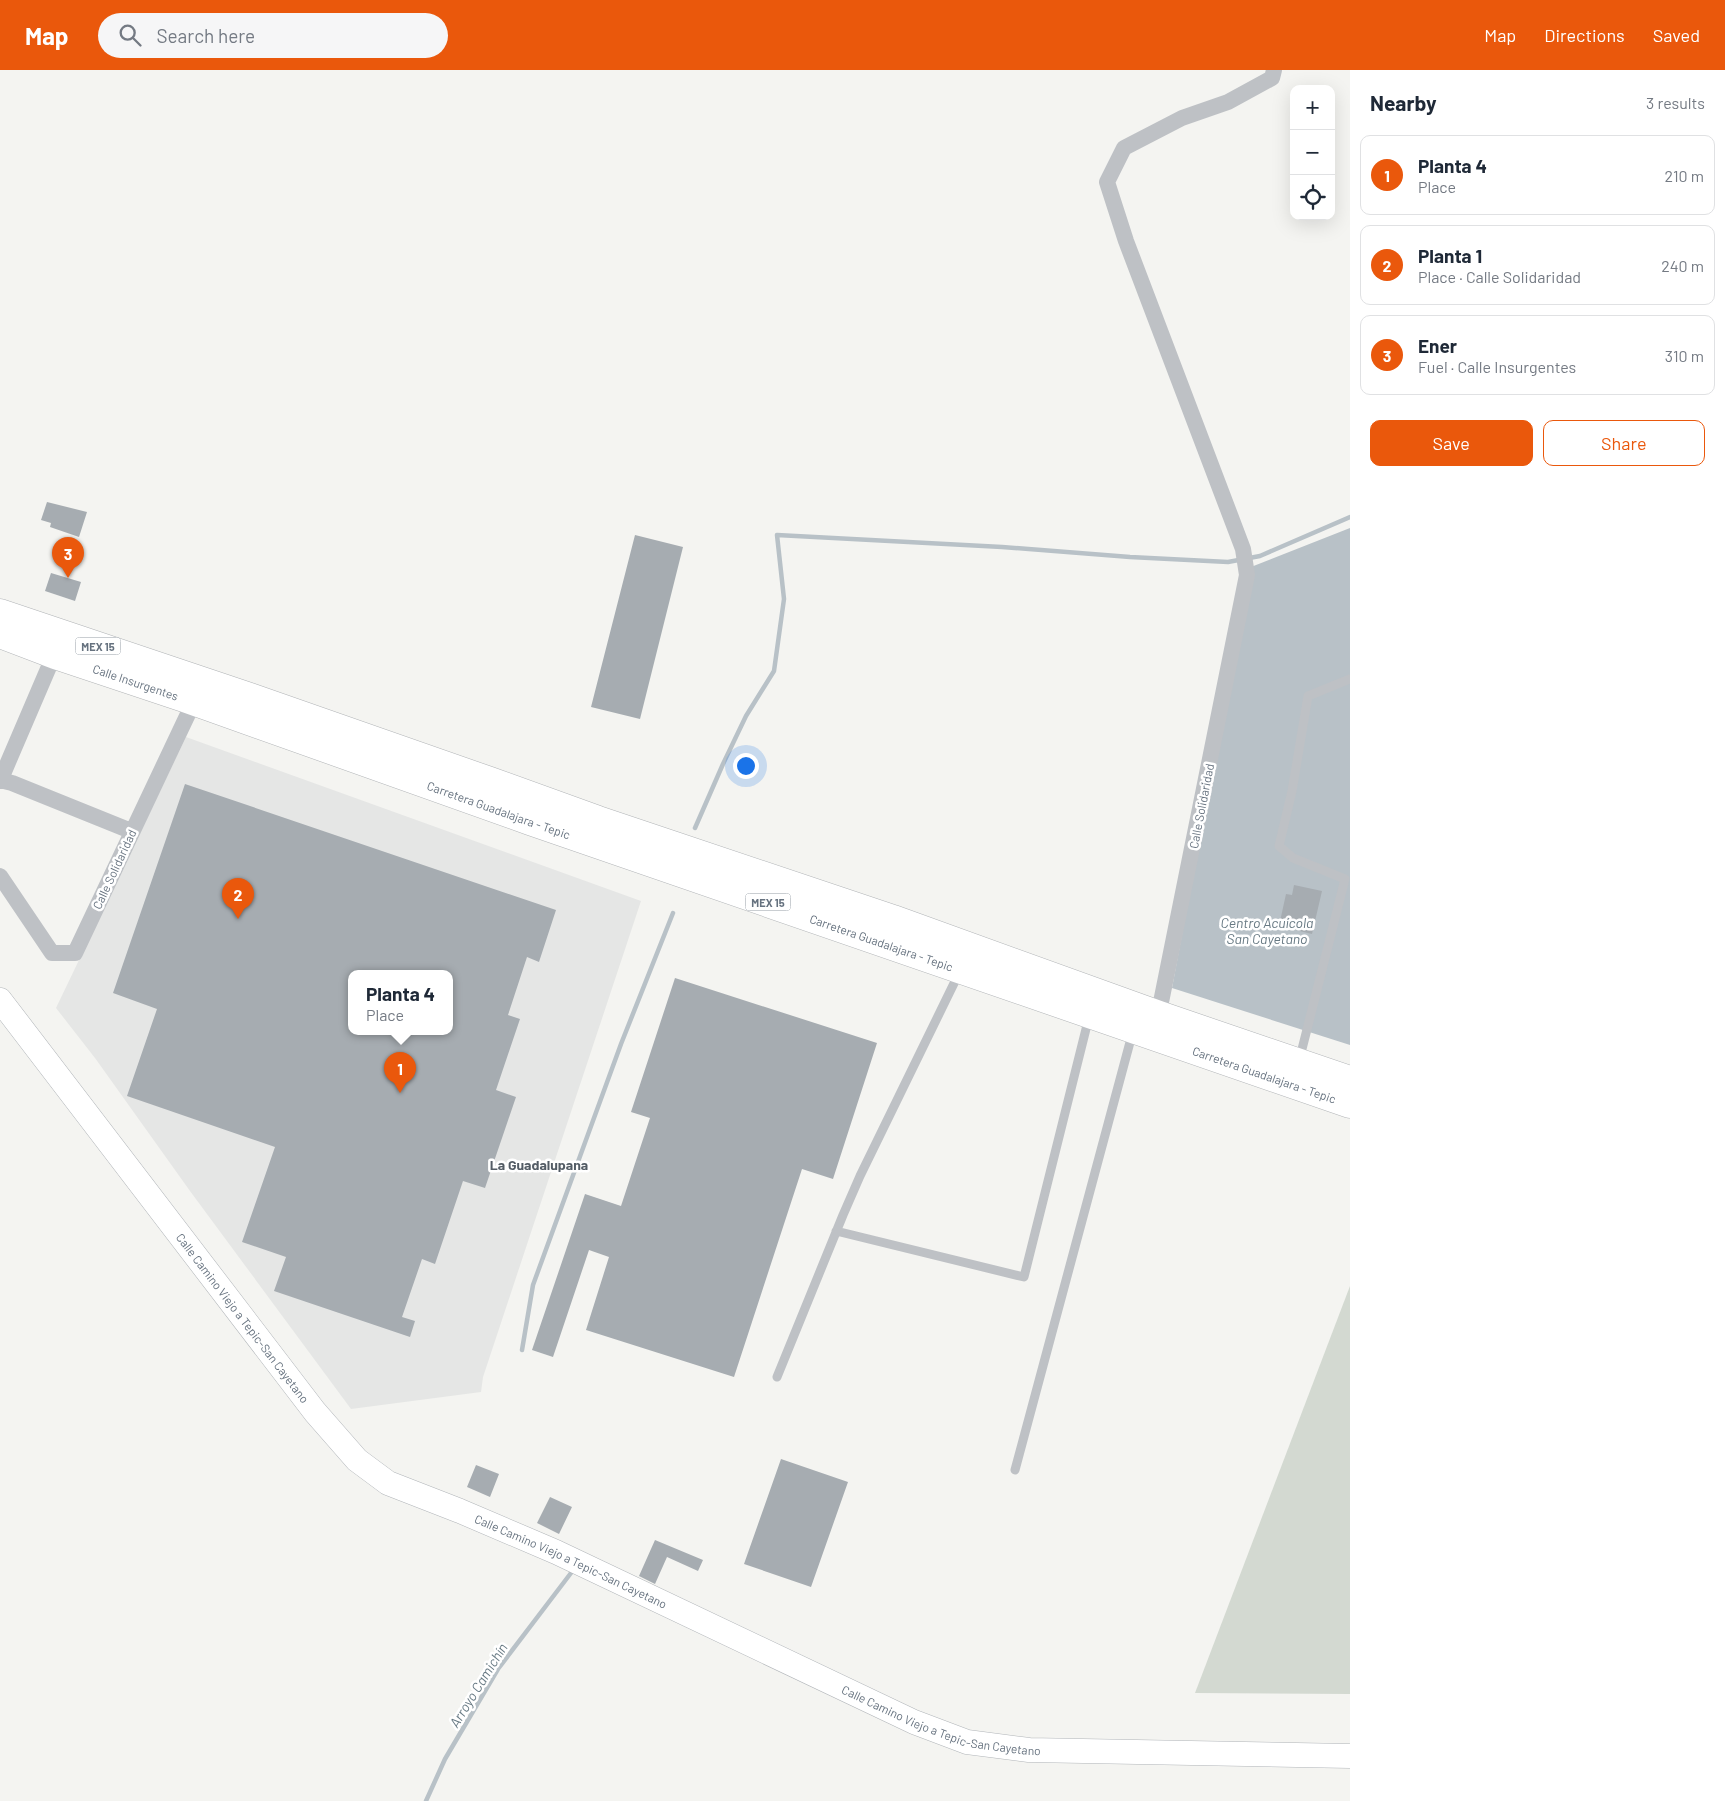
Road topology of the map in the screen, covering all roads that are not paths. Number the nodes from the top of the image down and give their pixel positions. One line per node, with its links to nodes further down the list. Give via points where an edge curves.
1 (1274, 70): 14 (street, Calle Solidaridad, via 1272,78 1228,102 1182,118 1124,148 1107,182 1126,241 1243,549 1247,575)
2 (0, 613): 4 (highway, Calle Insurgentes / MEX 15)
3 (0, 634): 4 (highway, Calle Insurgentes / MEX 15)
4 (59, 645): 6 (highway, Calle Insurgentes / MEX 15); 7 (street)
5 (1350, 679): 15 (lane, via 1308,696 1279,846 1293,858 1344,879)
6 (195, 691): 8 (highway, Carretera Guadalajara - Tepic / MEX 15); 9 (street, Calle Solidaridad)
7 (0, 780): 9 (street)
8 (593, 830): 11 (highway, Carretera Guadalajara - Tepic / MEX 15); 14 (highway, Carretera Guadalajara - Tepic / MEX 15, via 893,919)
9 (132, 831): 10 (street, Calle Solidaridad, via 75,953 52,953)
10 (0, 876)
11 (961, 969): 13 (highway, Carretera Guadalajara - Tepic / MEX 15); 18 (lane)
12 (0, 1000): 21 (street, Calle Camino Viejo a Tepic-San Cayetano, via 315,1412 358,1460 388,1483 556,1552 914,1722 967,1742 1029,1750)
13 (1090, 1014): 14 (highway, Carretera Guadalajara - Tepic / MEX 15); 18 (lane, via 1024,1277)
14 (1149, 1027): 15 (highway, Carretera Guadalajara - Tepic / MEX 15); 17 (highway, Carretera Guadalajara - Tepic / MEX 15); 20 (lane)
15 (1299, 1063): 16 (highway, Carretera Guadalajara - Tepic / MEX 15)
16 (1350, 1080)
17 (1350, 1104)
18 (836, 1231): 19 (lane)
19 (777, 1377)
20 (1015, 1470)
21 (1350, 1756)

